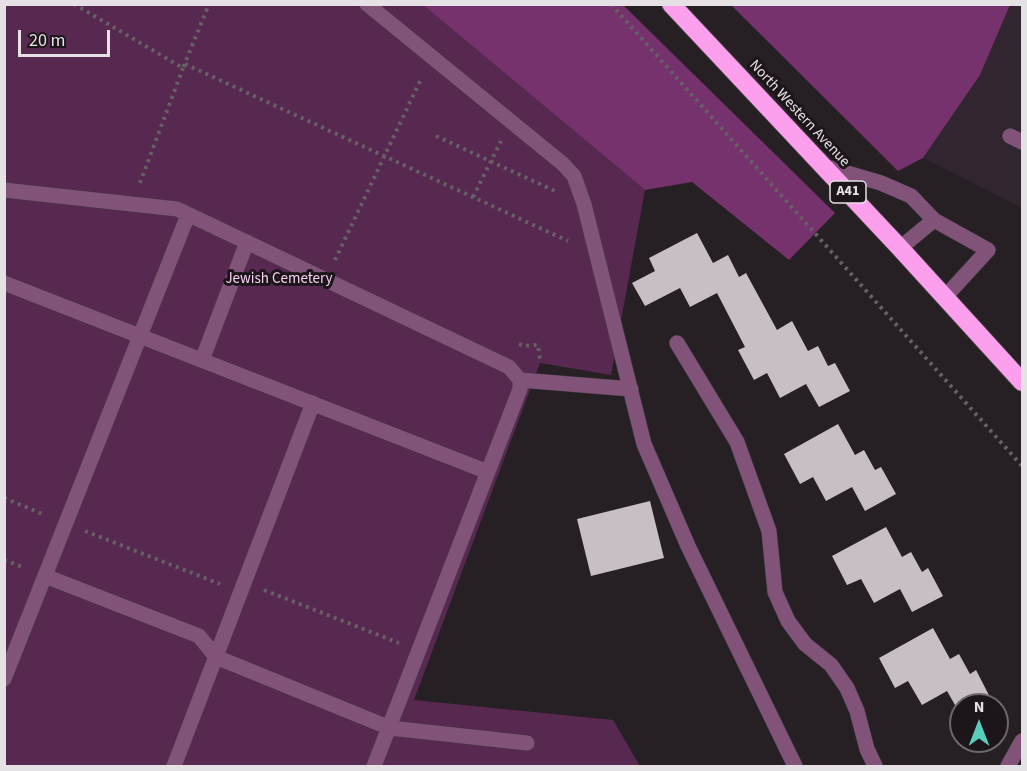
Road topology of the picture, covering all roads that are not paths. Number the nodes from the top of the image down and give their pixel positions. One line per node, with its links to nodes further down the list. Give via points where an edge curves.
1 (367, 4): 16 (street, via 574,176)
2 (671, 4): 3 (highway, North Western Avenue / A41)
3 (823, 166): 6 (street, via 911,196); 8 (highway, North Western Avenue / A41)
4 (4, 190): 5 (street, via 177,209)
5 (189, 215): 7 (street); 11 (street)
6 (934, 220): 8 (street); 10 (street, via 988,250)
7 (247, 242): 13 (street); 14 (street, via 509,367)
8 (900, 248): 10 (highway, North Western Avenue / A41)
9 (4, 283): 11 (street)
10 (945, 297): 15 (highway, North Western Avenue / A41)
11 (140, 336): 13 (street); 19 (street)
12 (677, 343): 28 (street, via 737,442 769,531 775,592 788,621 806,644 831,665 846,688)
13 (202, 360): 17 (street)
14 (520, 380): 16 (street); 18 (street)
15 (1023, 382)
16 (631, 389): 27 (street, via 644,444 688,546)
17 (313, 403): 18 (street); 20 (street)
18 (488, 472): 22 (street)
19 (45, 576): 20 (street, via 199,636); 21 (street)
20 (216, 657): 22 (street); 25 (street)
21 (4, 679)
22 (390, 728): 24 (street); 26 (street)
23 (1023, 741): 29 (street)
24 (527, 743)
25 (174, 766)
26 (374, 766)
27 (795, 766)
28 (875, 766)
29 (1008, 766)

